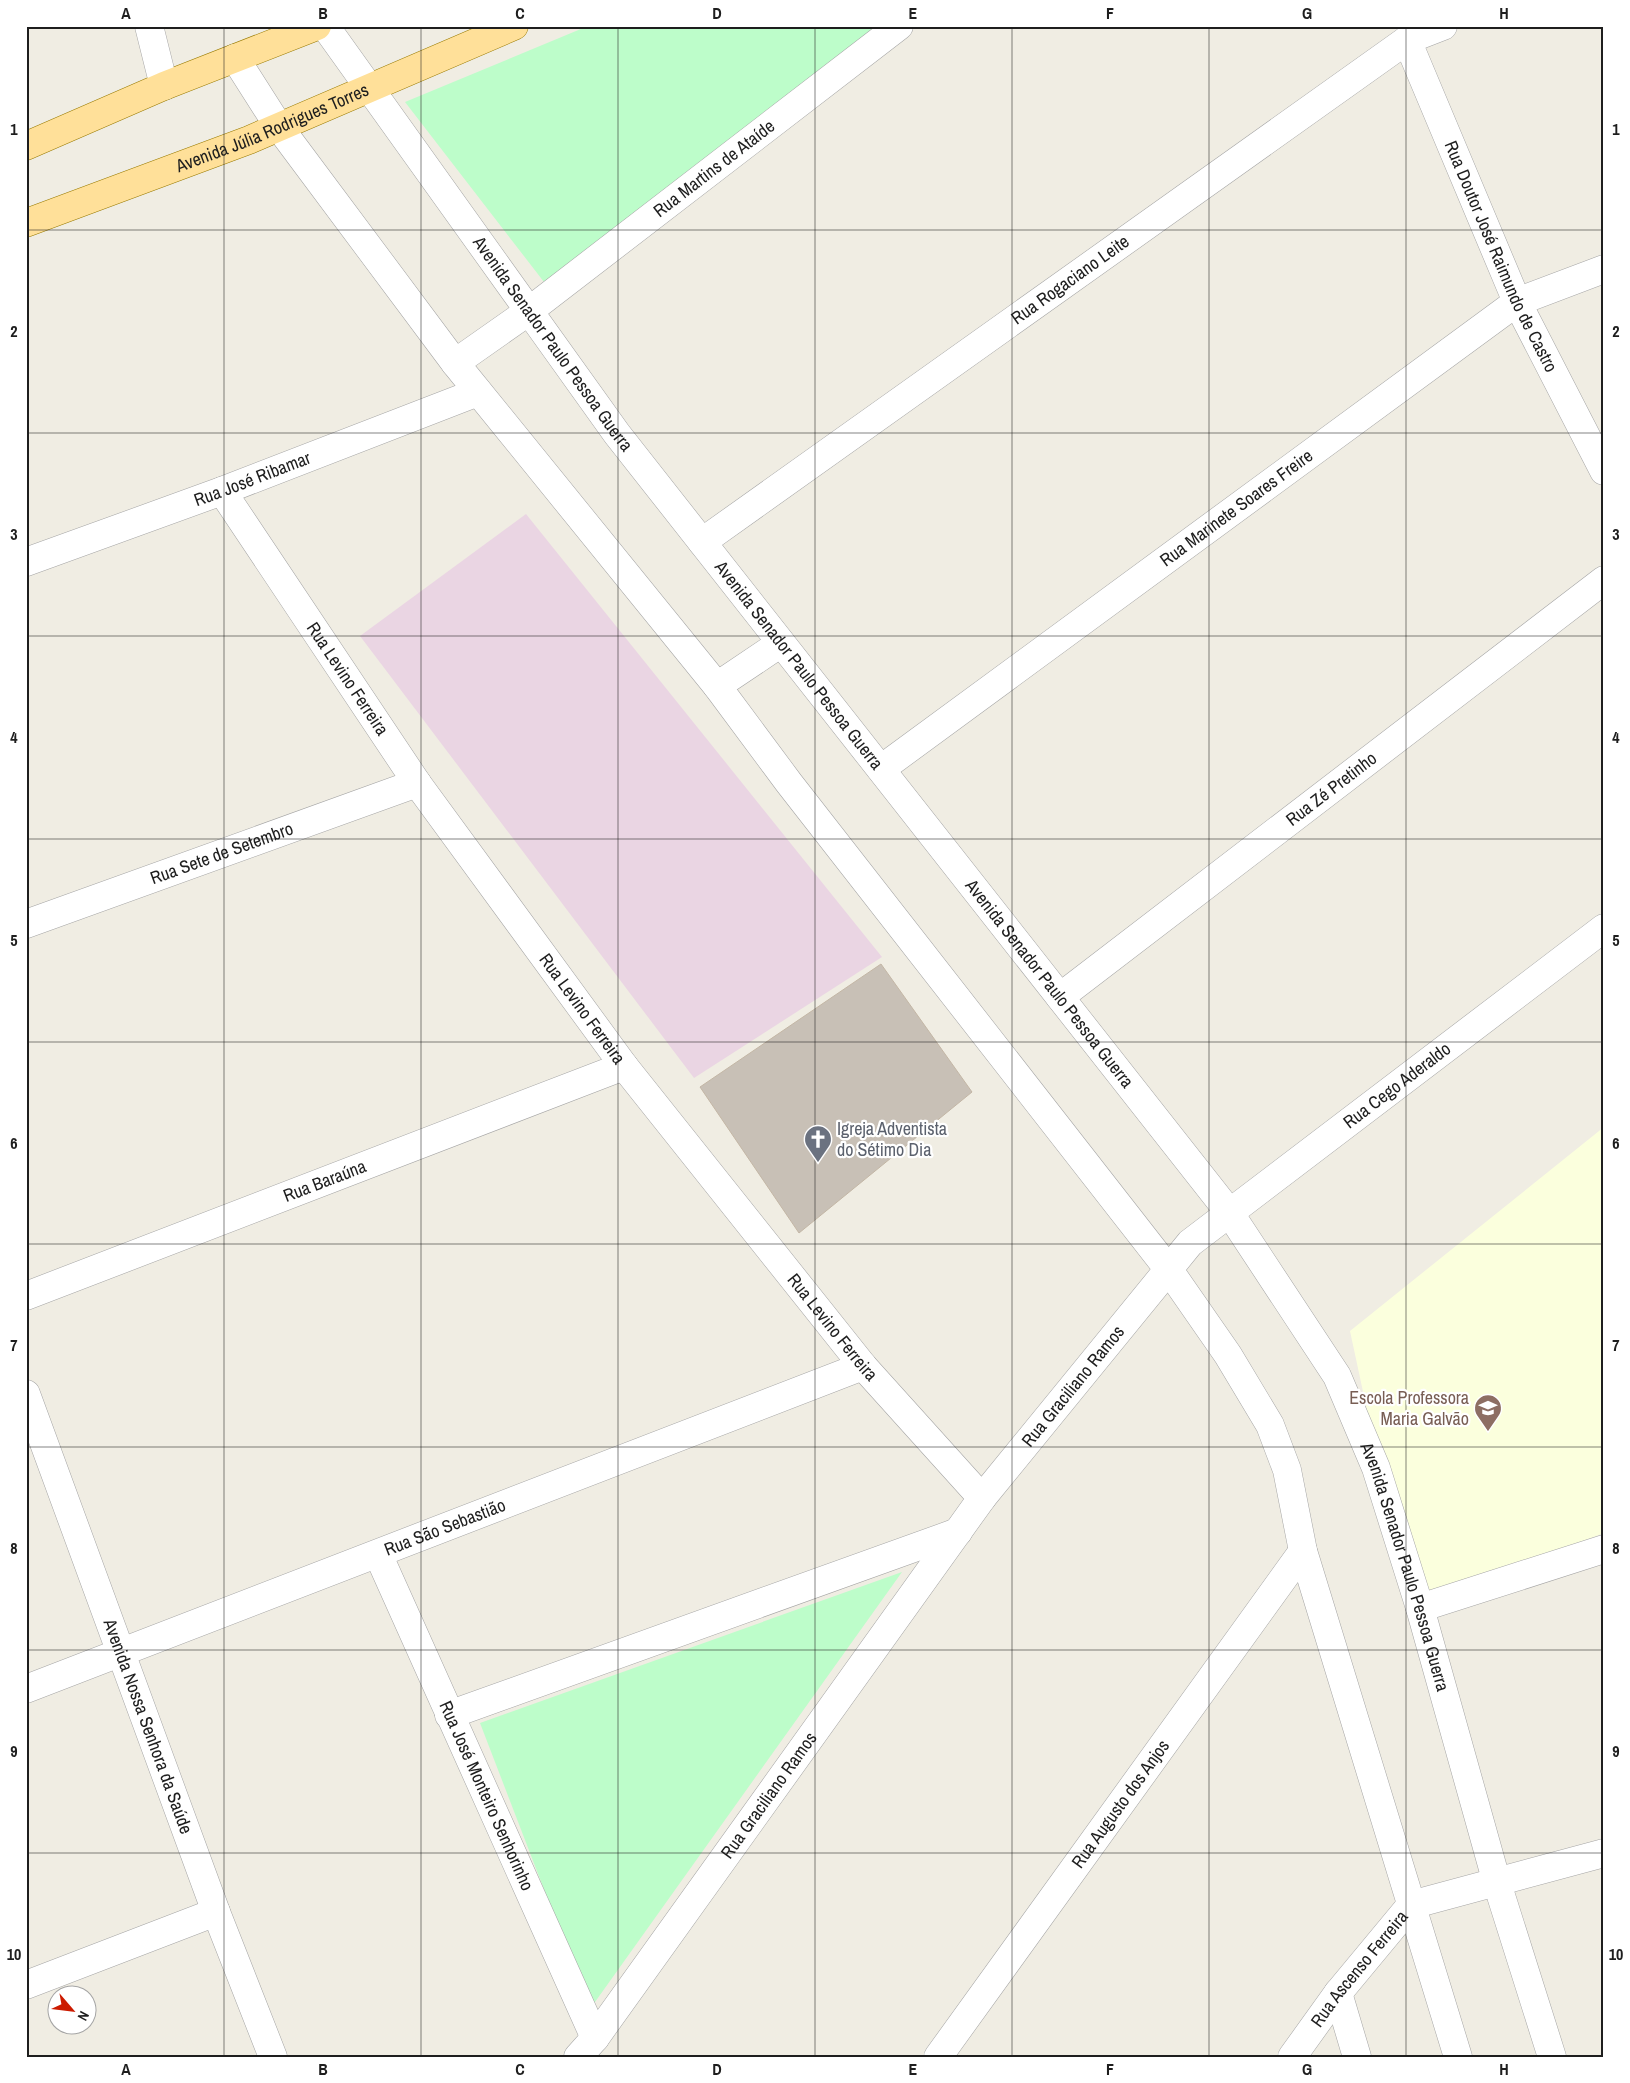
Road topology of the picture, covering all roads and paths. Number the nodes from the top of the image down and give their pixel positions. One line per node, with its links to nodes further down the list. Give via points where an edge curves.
1 (149, 26): 9 (street)
2 (317, 26): 8 (main road)
3 (325, 26): 10 (street, Avenida Senador Paulo Pessoa Guerra)
4 (514, 26): 10 (main road, Avenida Júlia Rodrigues Torres)
5 (899, 26): 16 (street, Rua Martins de Ataíde)
6 (1443, 26): 7 (street, Rua Rogaciano Leite)
7 (1407, 40): 15 (street, Rua Doutor José Raimundo de Castro); 21 (street, Rua Rogaciano Leite)
8 (235, 58): 9 (main road); 11 (street)
9 (164, 86): 12 (main road)
10 (370, 88): 11 (main road, Avenida Júlia Rodrigues Torres); 16 (street, Avenida Senador Paulo Pessoa Guerra)
11 (279, 127): 13 (main road, Avenida Júlia Rodrigues Torres); 17 (street)
12 (26, 146)
13 (26, 223)
14 (1604, 269): 15 (street, Rua Marinete Soares Freire)
15 (1517, 302): 19 (street, Rua Doutor José Raimundo de Castro); 26 (street, Rua Marinete Soares Freire)
16 (529, 311): 17 (street, Rua Martins de Ataíde); 21 (street, Avenida Senador Paulo Pessoa Guerra, via 617,434)
17 (455, 363): 18 (street)
18 (478, 392): 20 (street, Rua José Ribamar); 25 (street)
19 (1604, 471)
20 (222, 490): 22 (street, Rua José Ribamar); 27 (street, Rua Levino Ferreira)
21 (702, 542): 24 (street, Avenida Senador Paulo Pessoa Guerra)
22 (26, 562)
23 (1604, 580): 30 (street, Rua Zé Pretinho)
24 (781, 643): 25 (street); 26 (street, Avenida Senador Paulo Pessoa Guerra)
25 (717, 686): 34 (street, via 788,783)
26 (881, 769): 30 (street, Avenida Senador Paulo Pessoa Guerra)
27 (417, 783): 28 (street, Rua Sete de Setembro); 31 (street, Rua Levino Ferreira)
28 (26, 924)
29 (1604, 928): 32 (street, Rua Cego Aderaldo)
30 (1060, 998): 32 (street, Avenida Senador Paulo Pessoa Guerra)
31 (624, 1066): 35 (street, Rua Baraúna); 36 (street, Rua Levino Ferreira)
32 (1229, 1212): 33 (street, Rua Cego Aderaldo); 43 (street, Avenida Senador Paulo Pessoa Guerra, via 1337,1376 1376,1468)
33 (1190, 1243): 34 (street, Rua Graciliano Ramos)
34 (1169, 1270): 38 (street, Rua Graciliano Ramos); 41 (street, via 1232,1362 1270,1425 1287,1470)
35 (26, 1296)
36 (863, 1366): 38 (street, Rua Levino Ferreira); 42 (street, Rua São Sebastião)
37 (26, 1394): 44 (street, Avenida Nossa Senhora da Saúde)
38 (982, 1498): 39 (street, Rua Graciliano Ramos)
39 (958, 1532): 46 (street); 53 (street, Rua Graciliano Ramos)
40 (1604, 1549): 43 (street)
41 (1303, 1551): 49 (street); 55 (street, Rua Augusto dos Anjos)
42 (378, 1554): 44 (street, Rua São Sebastião); 46 (street, Rua José Monteiro Senhorinho)
43 (1420, 1608): 48 (street, Avenida Senador Paulo Pessoa Guerra)
44 (122, 1653): 45 (street, Rua São Sebastião); 50 (street, Avenida Nossa Senhora da Saúde)
45 (26, 1689)
46 (449, 1715): 53 (street, Rua José Monteiro Senhorinho)
47 (1604, 1853): 48 (street, Rua Ascenso Ferreira)
48 (1497, 1883): 49 (street, Rua Ascenso Ferreira); 59 (street, Avenida Senador Paulo Pessoa Guerra)
49 (1411, 1905): 52 (street, Rua Ascenso Ferreira); 58 (street)
50 (216, 1912): 51 (street); 54 (street, Avenida Nossa Senhora da Saúde)
51 (26, 1985)
52 (1338, 1993): 56 (street, Rua Ascenso Ferreira); 57 (street)
53 (586, 2047)
54 (273, 2057)
55 (938, 2057)
56 (1292, 2057)
57 (1356, 2057)
58 (1458, 2057)
59 (1552, 2057)

